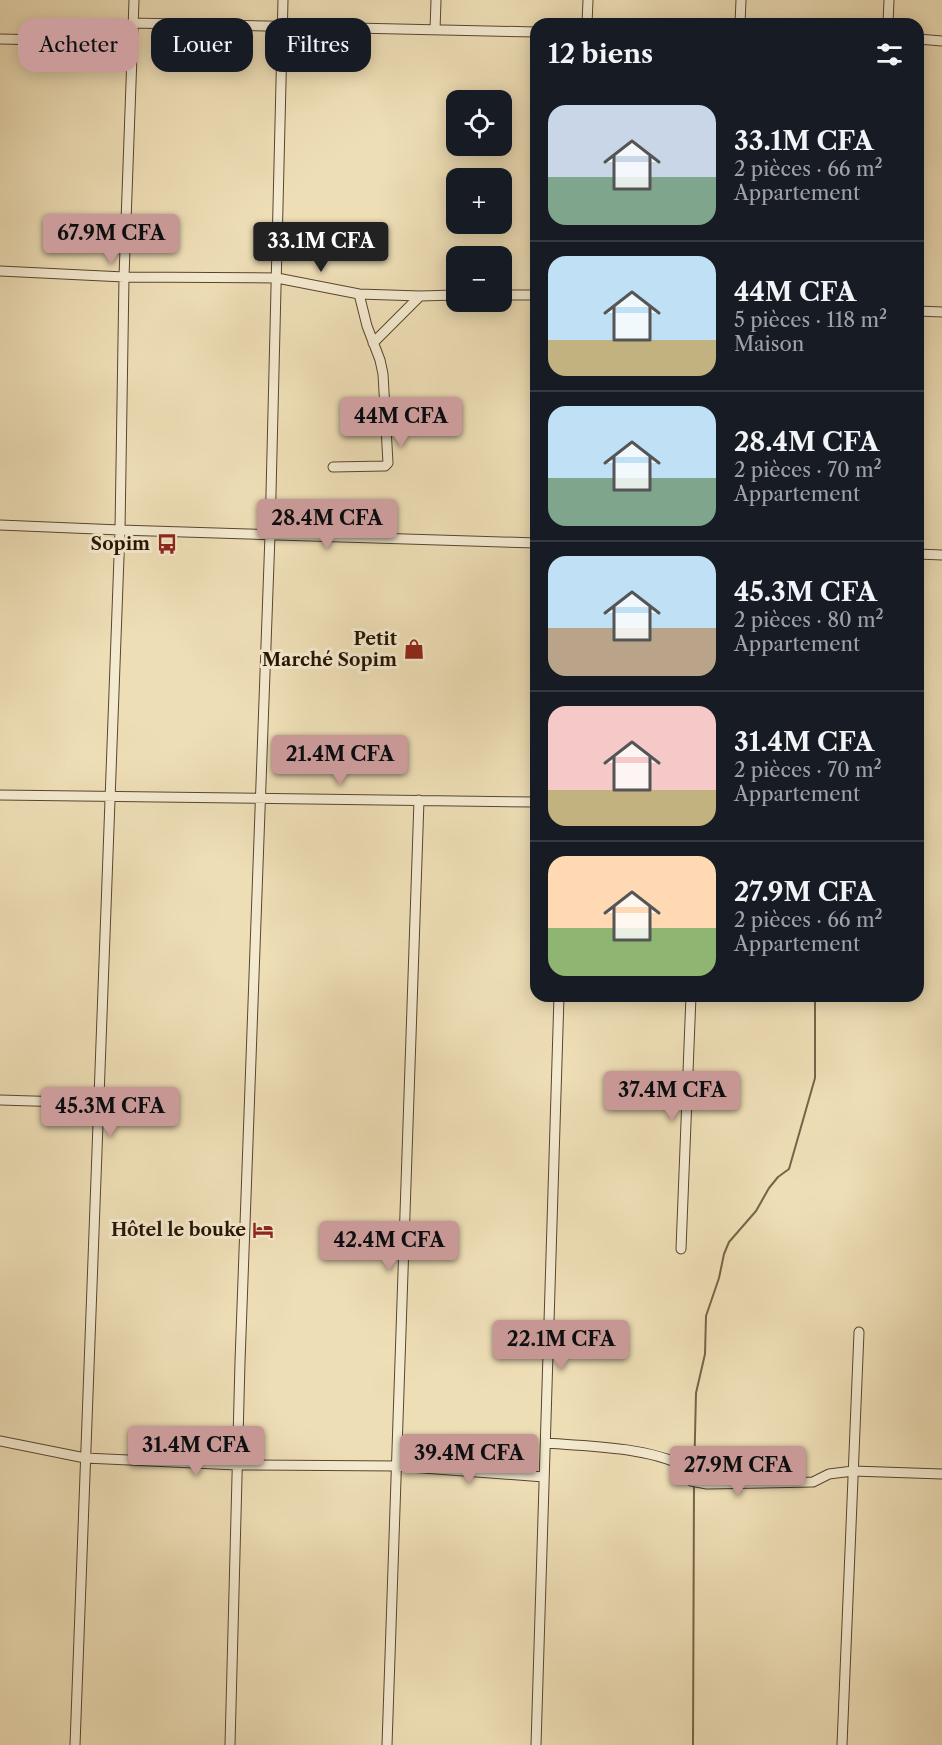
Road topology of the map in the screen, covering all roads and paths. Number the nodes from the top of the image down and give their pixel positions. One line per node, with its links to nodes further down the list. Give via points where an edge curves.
1 (134, 0): 7 (street)
2 (283, 0): 8 (street)
3 (436, 0): 15 (street)
4 (588, 0): 9 (street)
5 (741, 0): 10 (street)
6 (889, 0): 11 (street)
7 (133, 18)
8 (282, 18)
9 (587, 18)
10 (740, 18)
11 (888, 18)
12 (139, 23): 13 (street)
13 (265, 27)
14 (371, 29): 15 (street)
15 (435, 30): 16 (street)
16 (530, 32)
17 (0, 39): 18 (street)
18 (18, 39)
19 (924, 40): 20 (street)
20 (942, 42)
21 (131, 72): 24 (street)
22 (280, 72): 25 (street)
23 (0, 272): 24 (street)
24 (124, 277): 25 (street); 36 (street)
25 (276, 278): 26 (street); 37 (street)
26 (359, 294): 30 (street); 33 (street)
27 (446, 295): 30 (street)
28 (512, 295): 29 (street)
29 (530, 295)
30 (420, 296): 33 (street)
31 (924, 311): 32 (street)
32 (942, 312)
33 (373, 344): 34 (street, via 383,374 388,463)
34 (333, 466)
35 (0, 525): 36 (street)
36 (120, 530): 37 (street); 42 (street)
37 (270, 535): 38 (street); 43 (street)
38 (530, 543)
39 (924, 554): 40 (street)
40 (942, 555)
41 (0, 795): 42 (street)
42 (110, 796): 43 (street); 49 (street)
43 (260, 798): 44 (street); 55 (street)
44 (419, 801): 45 (street); 56 (street)
45 (530, 802)
46 (559, 1002): 53 (street)
47 (691, 1002): 50 (street)
48 (0, 1100): 49 (street)
49 (98, 1103): 54 (street)
50 (681, 1249)
51 (859, 1332): 57 (street)
52 (0, 1442): 54 (street)
53 (546, 1443): 57 (street, via 598,1446 661,1457 684,1466 691,1481 707,1484 813,1482 829,1474); 59 (street)
54 (85, 1458): 55 (street); 60 (street)
55 (237, 1465): 56 (street); 61 (street)
56 (396, 1466): 59 (street); 62 (street)
57 (853, 1471): 58 (street); 64 (street)
58 (942, 1474)
59 (544, 1477): 63 (street)
60 (75, 1745)
61 (230, 1745)
62 (387, 1745)
63 (536, 1745)
64 (842, 1745)

